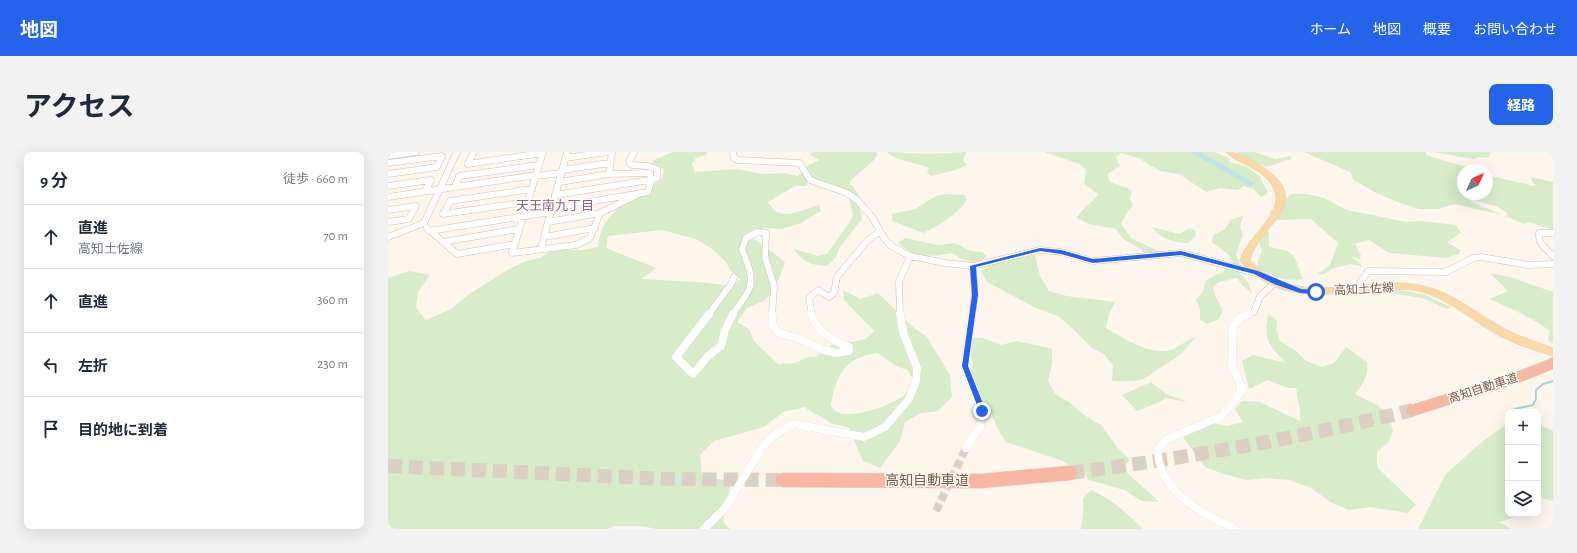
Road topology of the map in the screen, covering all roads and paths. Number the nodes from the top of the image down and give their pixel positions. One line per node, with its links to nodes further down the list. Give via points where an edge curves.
1 (416, 152): 11 (street)
2 (457, 152): 24 (street)
3 (474, 152): 10 (street, via 468,164)
4 (567, 152): 12 (street)
5 (608, 152): 12 (street)
6 (612, 152): 14 (street)
7 (634, 152): 20 (street, via 630,162 632,165 657,169 657,178)
8 (734, 152): 41 (street, via 734,158 738,160 800,163 804,176 810,180 847,193 857,200)
9 (1230, 152): 52 (main road, via 1259,168 1279,186 1281,194 1278,212 1247,249 1245,261)
10 (543, 153): 15 (street)
11 (388, 156)
12 (565, 158): 16 (street)
13 (388, 163): 17 (street, via 442,156 437,167)
14 (610, 163): 16 (street); 18 (street)
15 (539, 165): 19 (street); 23 (street, via 460,176)
16 (561, 171): 19 (street); 21 (street)
17 (388, 174)
18 (609, 174): 20 (street, via 650,173); 21 (street)
19 (536, 176): 23 (street); 25 (street)
20 (650, 180): 27 (street); 28 (street, via 648,192)
21 (558, 182): 27 (street)
22 (388, 186): 26 (street, via 431,180)
23 (455, 187): 24 (street)
24 (440, 189): 26 (street); 37 (street)
25 (532, 189): 30 (street); 30 (street, via 450,201 443,214)
26 (425, 191): 29 (street)
27 (555, 195): 32 (street)
28 (637, 195): 32 (street); 33 (street)
29 (388, 197)
30 (528, 202): 34 (street)
31 (388, 210): 35 (street, via 416,206 409,219)
32 (551, 210): 34 (street); 36 (street)
33 (600, 213): 36 (street); 39 (street)
34 (524, 216): 38 (street); 40 (street)
35 (388, 222)
36 (548, 222): 43 (street)
37 (424, 223): 40 (street); 44 (street)
38 (519, 228): 45 (street); 46 (street)
39 (595, 228): 43 (street); 47 (street, via 590,238 576,244)
40 (429, 231): 45 (street)
41 (880, 231): 48 (street, via 891,246); 53 (street, via 867,241 837,277 834,293 829,297 818,290 809,298 809,312 817,326 828,338 849,347 849,351 843,353 821,350 775,330 772,324 774,290 766,260 766,232 757,232 746,238 742,249 750,269 750,290 730,318 721,346 708,356 693,374 676,357 732,284)
42 (1553, 233): 49 (street, via 1539,233 1538,238)
43 (544, 236): 47 (street)
44 (388, 237)
45 (443, 242): 46 (street, via 457,254)
46 (515, 244): 47 (street, via 512,253)
47 (541, 248)
48 (910, 256): 51 (street); 62 (street, via 899,282 903,332 917,368 916,381 909,399 885,427 864,437 794,424 777,433 764,446 725,508)
49 (1553, 256)
50 (1553, 264): 55 (street, via 1528,266 1481,257 1473,258 1446,272 1368,271 1360,283)
51 (973, 266): 52 (street, via 1030,251 1050,250 1093,261 1181,253); 59 (street, via 975,295 965,366 982,411 980,427)
52 (1256, 273): 54 (main road, 高知土佐線)
53 (734, 277)
54 (1276, 282): 55 (main road, 高知土佐線, via 1300,291); 63 (street, via 1260,296 1254,312 1240,317 1232,326 1232,367 1241,386 1241,392 1235,401 1222,416 1165,440 1158,450 1160,468 1170,486 1206,513)
55 (1360, 288): 56 (main road, 高知土佐線, via 1414,287 1444,297 1504,332)
56 (1553, 352)
57 (1553, 363): 58 (highway, 高知自動車道, via 1513,379)
58 (1413, 410)
59 (966, 448)
60 (1070, 473): 61 (highway, 高知自動車道, via 980,481)
61 (783, 480)
62 (704, 529)
63 (1235, 529)

